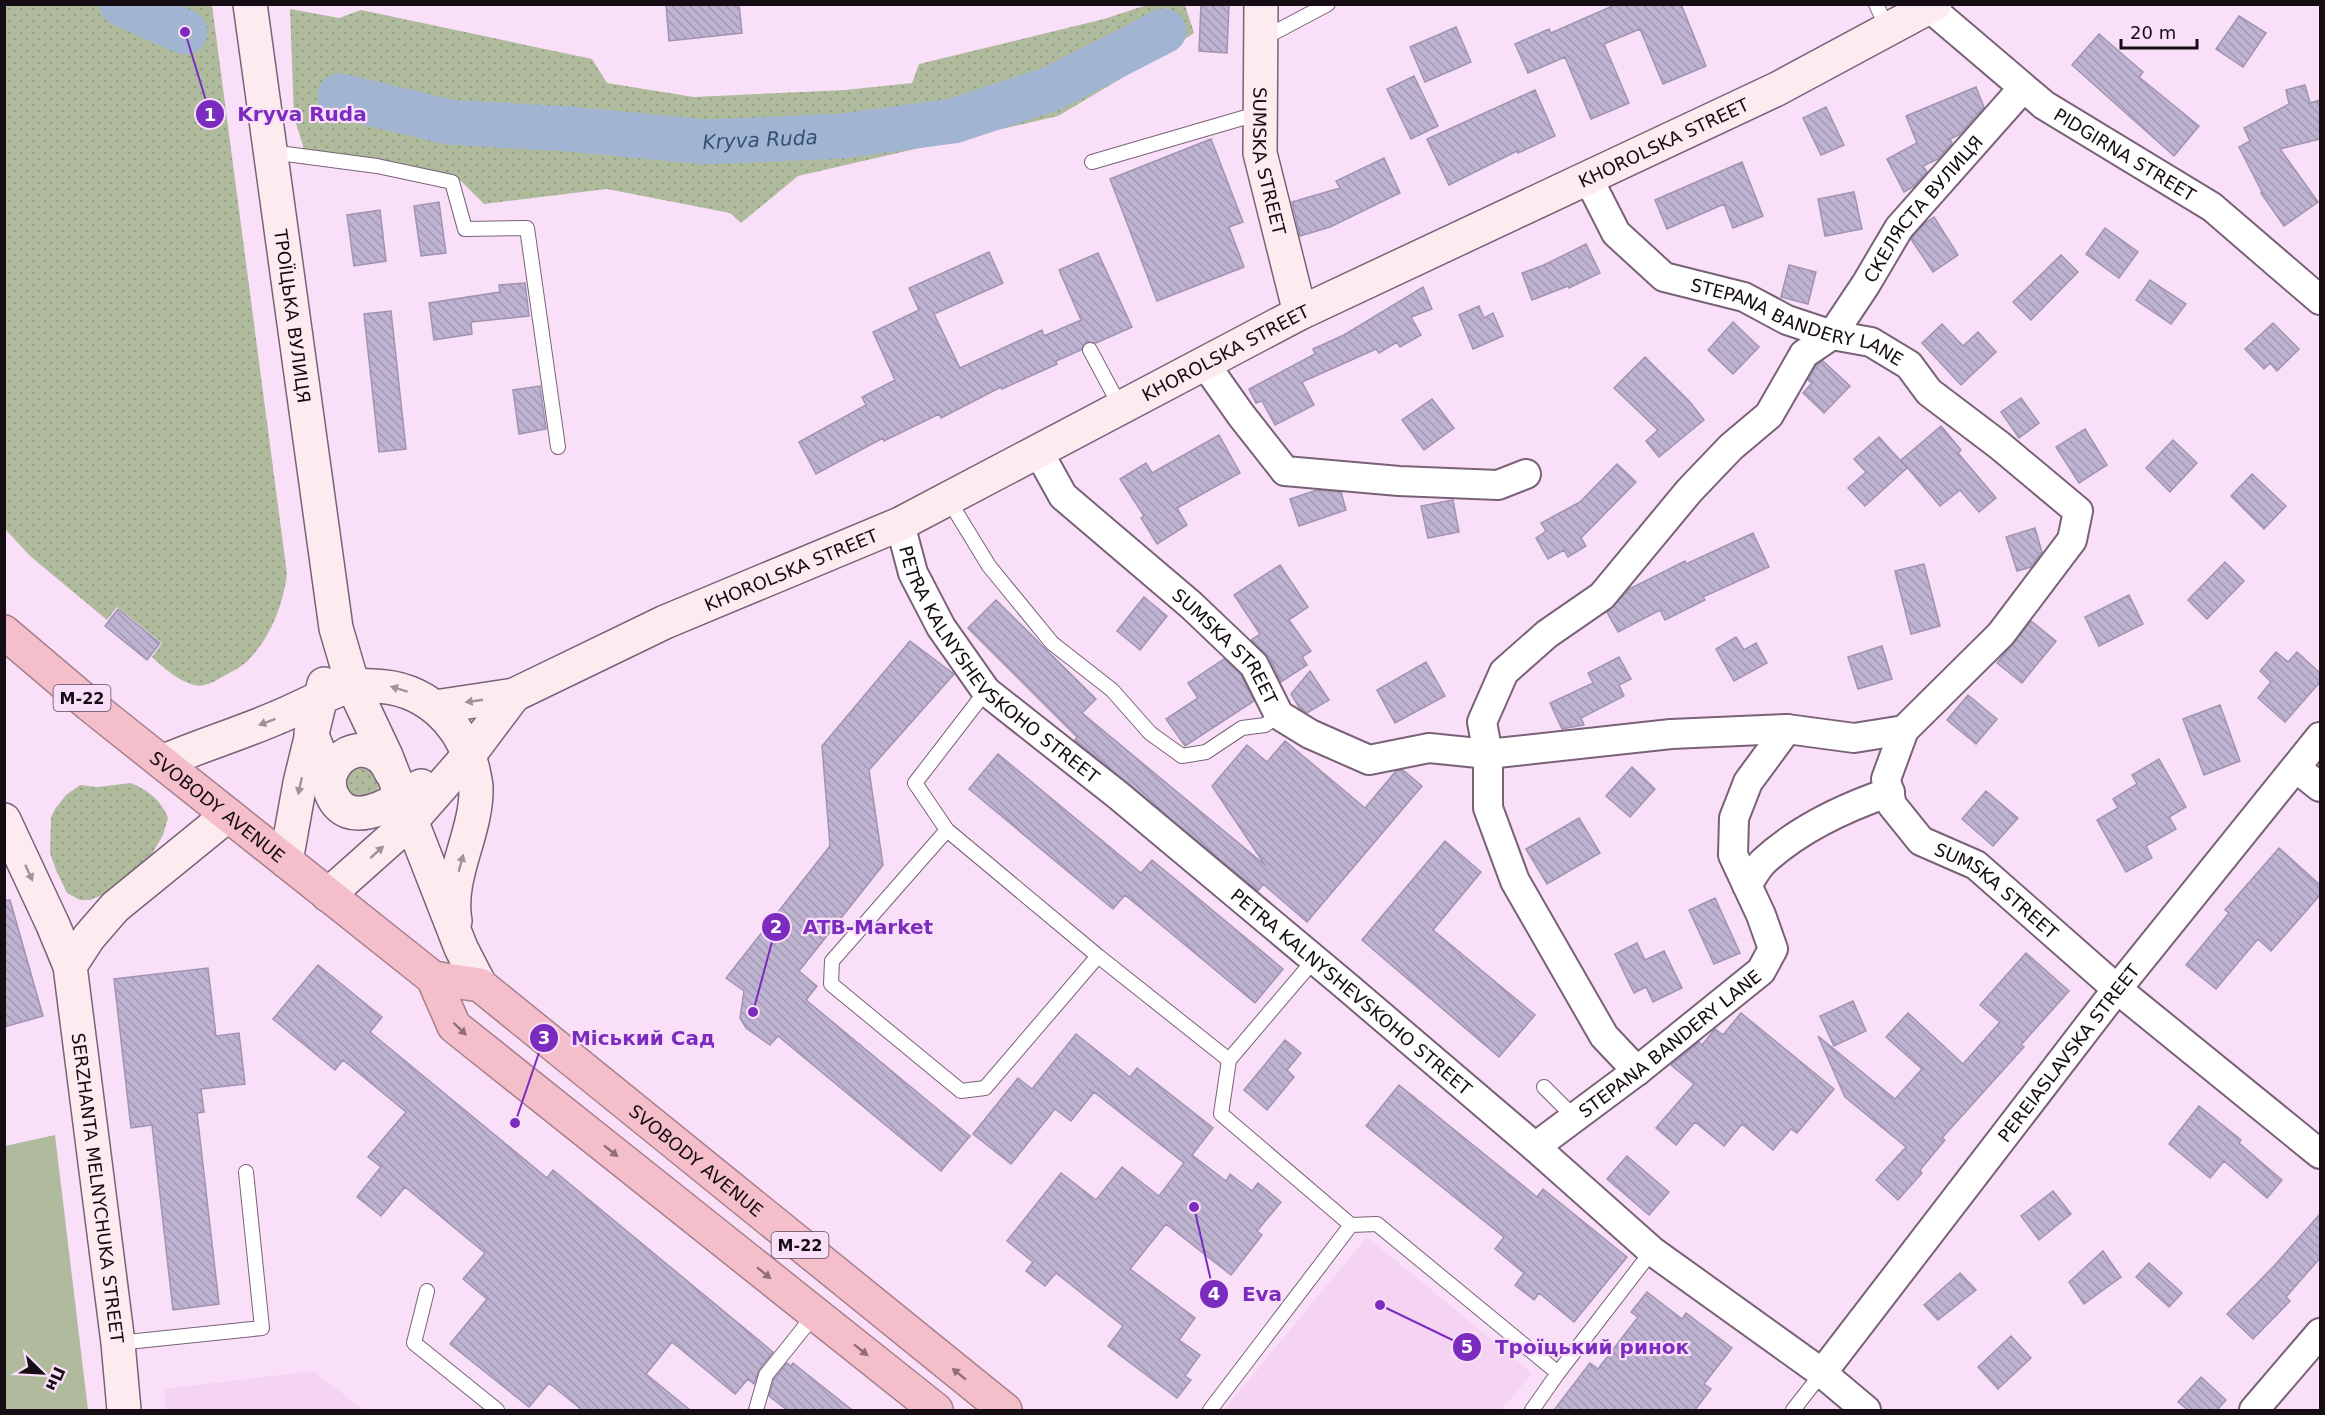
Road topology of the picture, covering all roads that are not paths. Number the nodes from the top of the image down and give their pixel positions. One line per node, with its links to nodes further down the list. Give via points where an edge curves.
1 (250, 4): 9 (street, ТРОЇЦЬКА ВУЛИЦЯ)
2 (1261, 4): 6 (street, SUMSKA STREET)
3 (1328, 4): 6 (lane)
4 (1932, 6): 5 (street, KHOROLSKA STREET); 7 (street, PIDGIRNA STREET)
5 (1882, 16): 11 (street, KHOROLSKA STREET, via 1777,89)
6 (1260, 40): 8 (street, SUMSKA STREET)
7 (2023, 88): 12 (street, PIDGIRNA STREET, via 2044,105 2212,207); 14 (street, СКЕЛЯСТА ВУЛИЦЯ, via 1899,228)
8 (1260, 113): 10 (lane); 13 (street, SUMSKA STREET, via 1260,153)
9 (271, 152): 18 (lane, via 377,166 452,182 465,229 526,228); 23 (street, ТРОЇЦЬКА ВУЛИЦЯ)
10 (1092, 162)
11 (1588, 178): 13 (street, KHOROLSKA STREET); 14 (street, STEPANA BANDERY LANE, via 1616,233 1664,278 1744,297 1787,320)
12 (2320, 300)
13 (1300, 314): 16 (street, KHOROLSKA STREET)
14 (1832, 335): 32 (street, STEPANA BANDERY LANE, via 1871,342 1909,365 1929,392 2078,511 2072,540 2001,634); 35 (street, via 1804,354 1769,415 1689,491 1602,596 1547,634 1504,672 1482,722)
15 (1089, 350): 17 (lane)
16 (1205, 364): 17 (street, KHOROLSKA STREET); 20 (street, via 1285,471 1498,485)
17 (1121, 408): 19 (street, KHOROLSKA STREET)
18 (558, 447)
19 (1038, 452): 21 (street, KHOROLSKA STREET); 30 (street, SUMSKA STREET, via 1063,496 1191,605 1254,665)
20 (1526, 474)
21 (948, 499): 22 (street, KHOROLSKA STREET); 30 (lane, via 989,566 1053,644 1112,690 1150,733 1182,756 1206,752 1242,728 1265,725)
22 (900, 524): 26 (street, PETRA KALNYSHEVSKOHO STREET, via 913,573 941,627); 27 (street, KHOROLSKA STREET, via 665,622)
23 (336, 627): 25 (street); 28 (street)
24 (4, 632): 37 (highway, SVOBODY AVENUE / М-22)
25 (353, 686): 28 (street); 29 (street, one-way to 25, via 407,691 388,686); 42 (street)
26 (986, 691): 45 (lane, via 915,783); 51 (street, PETRA KALNYSHEVSKOHO STREET, via 1119,796)
27 (514, 695): 29 (street, one-way to 29); 36 (street)
28 (320, 699): 33 (street); 37 (street, one-way to 37)
29 (435, 707): 36 (street, via 455,727)
30 (1279, 715): 35 (street, SUMSKA STREET, via 1310,734 1369,760 1429,748)
31 (1787, 729): 32 (street, SUMSKA STREET, via 1854,738); 35 (street, SUMSKA STREET, via 1671,735); 47 (street, STEPANA BANDERY LANE, via 1748,782 1734,818 1733,855)
32 (1904, 730): 41 (street, via 1887,779)
33 (311, 733): 39 (street); 46 (street, one-way to 46)
34 (2320, 737): 38 (street, PEREIASLAVSKA STREET)
35 (1488, 754): 57 (street, via 1488,808 1515,881 1604,1036)
36 (470, 755): 42 (street); 49 (street, one-way to 36, via 452,907 477,786)
37 (162, 762): 43 (highway, SVOBODY AVENUE / М-22)
38 (2296, 768): 40 (street); 55 (street, PEREIASLAVSKA STREET)
39 (329, 780): 42 (street, via 331,792 341,807 358,814); 42 (street, via 333,766 350,752 372,752 379,755)
40 (2320, 787)
41 (1890, 792): 47 (street, via 1854,805 1788,843 1762,863); 55 (street, SUMSKA STREET, via 1892,805 1921,841 1976,865)
42 (395, 801): 48 (street, one-way to 42); 49 (street)
43 (228, 815): 46 (highway, SVOBODY AVENUE / М-22); 52 (street, via 114,907)
44 (4, 820): 52 (street, SERZHANTA MELNYCHUKA STREET, one-way to 52)
45 (947, 830): 50 (lane); 50 (lane, via 832,961 831,984 857,1006 961,1091 985,1088)
46 (286, 861): 48 (highway, SVOBODY AVENUE / М-22)
47 (1747, 885): 57 (street, STEPANA BANDERY LANE, via 1773,949 1761,970)
48 (328, 895): 53 (highway, SVOBODY AVENUE / М-22)
49 (458, 941): 54 (street)
50 (1098, 956): 56 (lane)
51 (1314, 960): 56 (lane); 60 (street, PETRA KALNYSHEVSKOHO STREET)
52 (70, 966): 68 (street, SERZHANTA MELNYCHUKA STREET)
53 (433, 978): 54 (highway, SVOBODY AVENUE / М-22); 66 (highway, SVOBODY AVENUE / М-22, one-way to 66, via 454,1026)
54 (480, 985): 75 (highway, SVOBODY AVENUE / М-22, one-way to 54)
55 (2117, 989): 61 (street, SUMSKA STREET); 69 (street, PEREIASLAVSKA STREET)
56 (1228, 1060): 63 (lane, via 1221,1114)
57 (1637, 1071): 59 (street, STEPANA BANDERY LANE)
58 (1544, 1087): 59 (lane)
59 (1575, 1118): 60 (street, STEPANA BANDERY LANE)
60 (1535, 1147): 64 (street, PETRA KALNYSHEVSKOHO STREET)
61 (2320, 1154)
62 (246, 1172): 68 (lane, via 262,1328)
63 (1351, 1225): 70 (lane, via 1377,1224); 76 (lane)
64 (1652, 1251): 69 (street, PETRA KALNYSHEVSKOHO STREET); 70 (lane)
65 (427, 1291): 72 (lane, via 414,1343)
66 (815, 1314): 73 (lane, via 766,1375); 74 (highway, SVOBODY AVENUE / М-22, one-way to 74)
67 (2320, 1333): 80 (street)
68 (118, 1343): 71 (street, SERZHANTA MELNYCHUKA STREET)
69 (1822, 1373): 78 (lane); 79 (street, PETRA KALNYSHEVSKOHO STREET)
70 (1558, 1374): 77 (lane)
71 (124, 1410)
72 (497, 1410)
73 (756, 1410)
74 (936, 1410)
75 (1005, 1410)
76 (1210, 1410)
77 (1532, 1410)
78 (1792, 1410)
79 (1866, 1410)
80 (2253, 1410)

